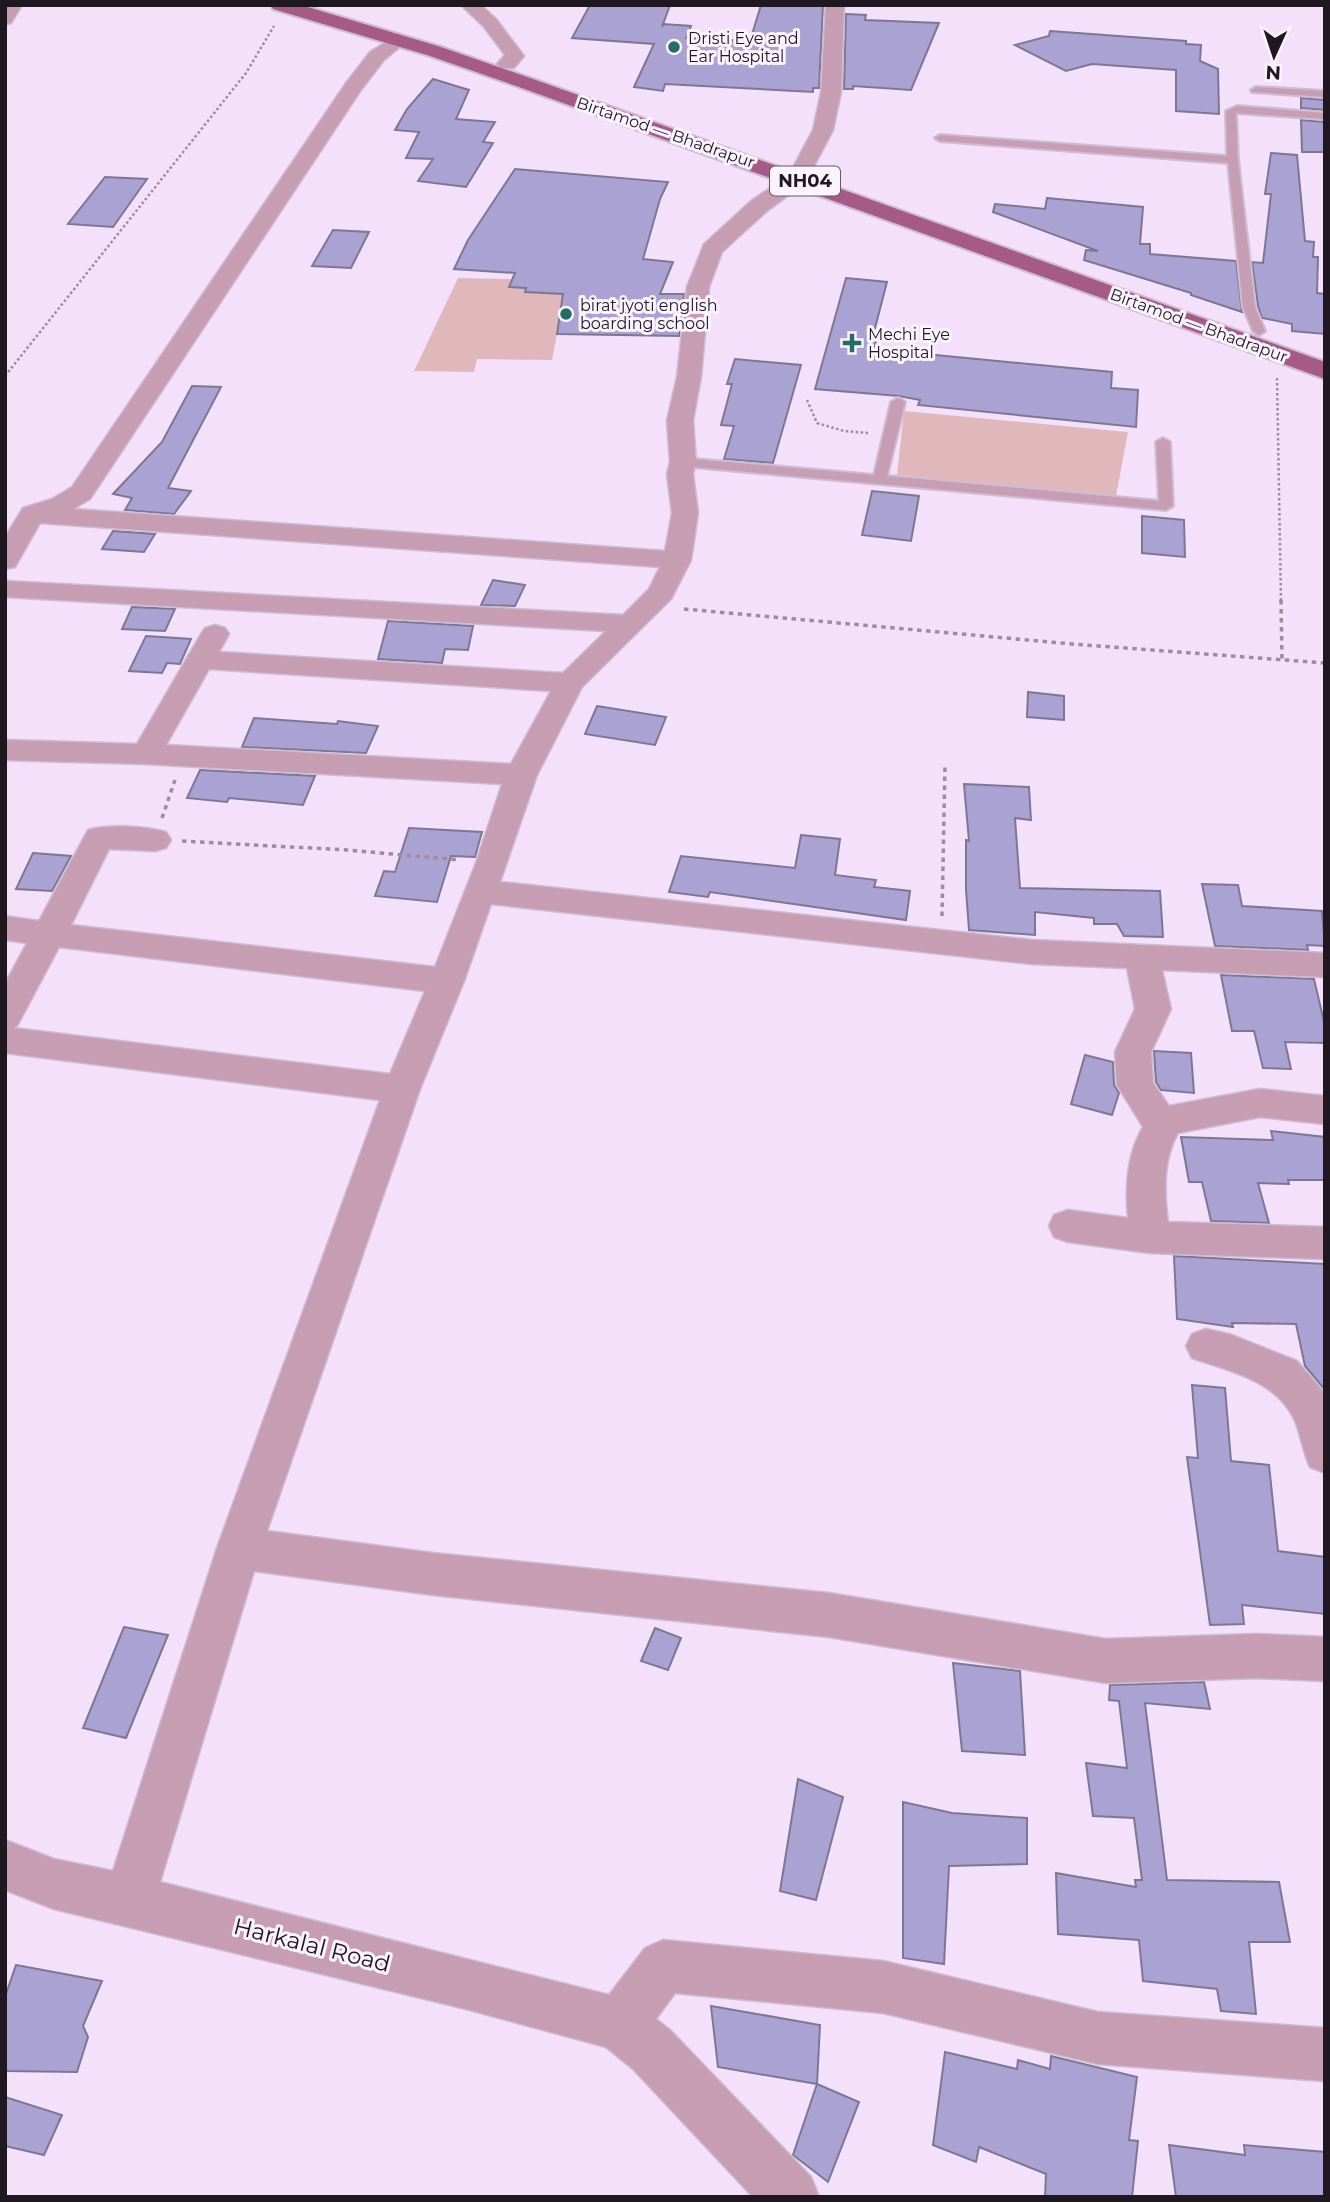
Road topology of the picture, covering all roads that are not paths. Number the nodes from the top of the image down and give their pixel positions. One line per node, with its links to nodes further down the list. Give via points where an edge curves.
1 (13, 5): 6 (street)
2 (280, 5): 5 (main road, Birtamod — Bhadrapur / NH04)
3 (470, 5): 8 (street, via 515,56)
4 (835, 5): 15 (street, via 831,92 823,130)
5 (309, 8): 7 (main road, Birtamod — Bhadrapur / NH04); 8 (main road, Birtamod — Bhadrapur / NH04)
6 (5, 19)
7 (398, 40): 9 (main road, Birtamod — Bhadrapur / NH04); 24 (street, via 377,56 353,87 81,493)
8 (507, 64): 9 (main road, Birtamod — Bhadrapur / NH04)
9 (533, 79): 15 (main road, Birtamod — Bhadrapur / NH04)
10 (1256, 90): 11 (lane)
11 (1325, 94)
12 (1325, 116): 14 (lane, via 1232,109)
13 (940, 138): 14 (lane)
14 (1233, 160): 17 (lane, via 1249,307)
15 (800, 173): 16 (main road, Birtamod — Bhadrapur / NH04); 22 (street, via 712,249 698,287 680,419)
16 (1106, 283): 17 (main road, Birtamod — Bhadrapur / NH04); 19 (main road, Birtamod — Bhadrapur / NH04)
17 (1259, 331): 18 (main road, Birtamod — Bhadrapur / NH04)
18 (1325, 354)
19 (1325, 370)
20 (898, 402): 23 (lane)
21 (1163, 442): 23 (lane, via 1166,506)
22 (683, 462): 23 (lane); 25 (street, via 685,513)
23 (880, 478)
24 (32, 514): 25 (street); 26 (street)
25 (677, 560): 28 (street, via 661,593)
26 (5, 561)
27 (5, 589): 28 (street)
28 (638, 615): 30 (street)
29 (208, 647): 30 (street); 32 (street)
30 (570, 684): 33 (street)
31 (5, 750): 32 (street)
32 (146, 754): 33 (street)
33 (521, 775): 35 (street)
34 (155, 840): 37 (street, via 99,838)
35 (485, 877): 38 (street, via 942,941); 40 (street)
36 (5, 928): 37 (street)
37 (49, 934): 40 (street); 41 (street)
38 (1142, 958): 39 (street); 45 (street, via 1153,1009 1133,1052 1135,1085)
39 (1325, 965)
40 (447, 981): 43 (street)
41 (5, 1017)
42 (5, 1040): 43 (street)
43 (402, 1089): 51 (street)
44 (1325, 1110): 45 (street, via 1260,1103 1166,1121)
45 (1163, 1126): 47 (street, via 1150,1148 1146,1202)
46 (1068, 1226): 47 (street)
47 (1150, 1237): 48 (street)
48 (1325, 1243)
49 (1206, 1346): 50 (street, via 1282,1374 1313,1411)
50 (1325, 1454)
51 (239, 1548): 52 (street, via 432,1574 829,1615 1106,1661 1257,1656); 54 (street)
52 (1325, 1659)
53 (5, 1865): 54 (street, Harkalal Road, via 54,1884)
54 (130, 1900): 55 (street, Harkalal Road)
55 (620, 2024): 56 (street, via 663,1966 883,1987 1098,2038); 57 (street, via 652,2050)
56 (1325, 2055)
57 (791, 2197)

